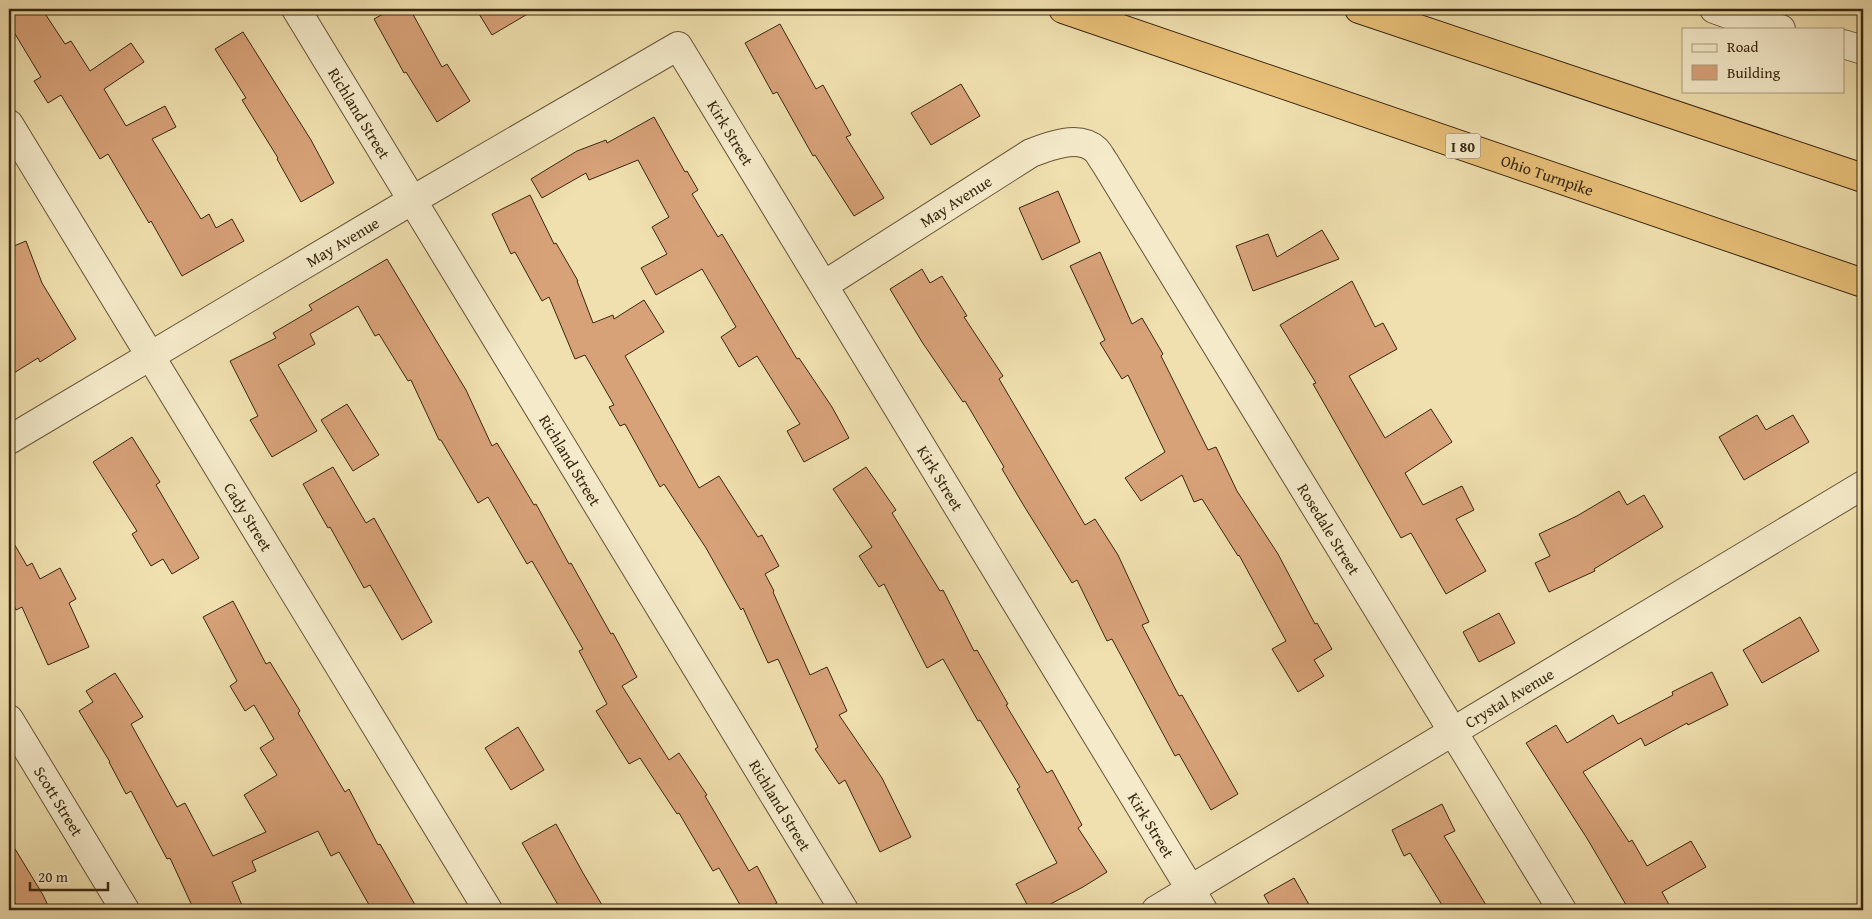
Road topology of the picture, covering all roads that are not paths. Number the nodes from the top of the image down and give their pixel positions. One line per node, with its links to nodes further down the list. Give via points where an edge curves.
1 (296, 9): 12 (street, Richland Street)
2 (1063, 9): 13 (highway, Ohio Turnpike / I 80)
3 (1359, 9): 11 (highway)
4 (1714, 9): 5 (street)
5 (1777, 28)
6 (1844, 44): 8 (street)
7 (678, 46): 12 (street, May Avenue); 14 (street, Kirk Street)
8 (1863, 50)
9 (9, 124): 15 (street, Cady Street)
10 (1095, 149): 14 (street, May Avenue, via 1068,142 1031,153); 19 (street, Rosedale Street)
11 (1863, 178)
12 (411, 201): 15 (street, May Avenue); 23 (street, Richland Street)
13 (1863, 283)
14 (824, 284): 20 (street, Kirk Street)
15 (150, 356): 16 (street, May Avenue); 22 (street, Cady Street)
16 (9, 440)
17 (1863, 485): 19 (street, Crystal Avenue)
18 (9, 719): 21 (street, Scott Street)
19 (1453, 732): 20 (street, Crystal Avenue); 25 (street, Rosedale Street)
20 (1197, 900): 24 (street, Crystal Avenue)
21 (125, 910)
22 (488, 910)
23 (844, 910)
24 (1156, 910)
25 (1562, 910)

